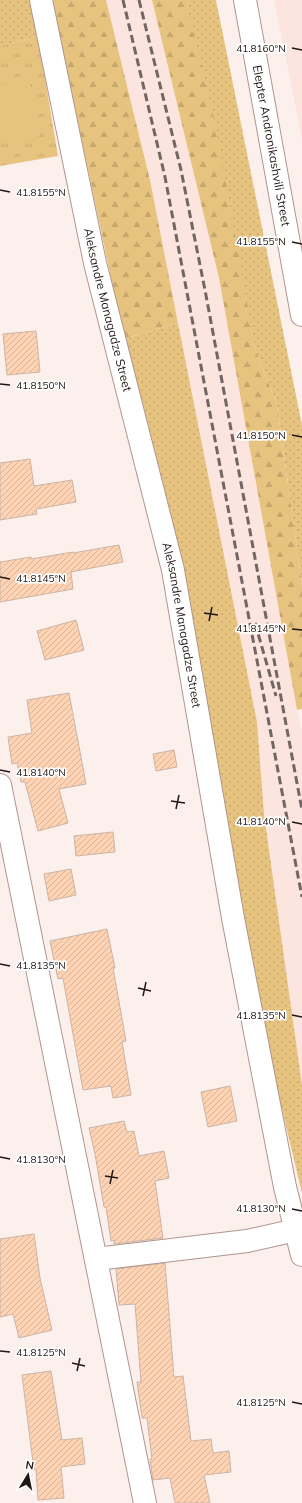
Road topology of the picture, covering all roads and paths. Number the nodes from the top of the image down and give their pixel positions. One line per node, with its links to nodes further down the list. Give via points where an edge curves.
1 (41, 0): 5 (street, Aleksandre Managadze Street, via 95,263 173,570 233,918 285,1187)
2 (245, 0): 3 (street, Elepter Andronikashvili Street)
3 (302, 315)
4 (0, 785): 7 (street)
5 (296, 1230): 6 (street, Aleksandre Managadze Street); 7 (street, via 247,1241)
6 (302, 1255)
7 (96, 1259): 8 (street)
8 (144, 1503)

